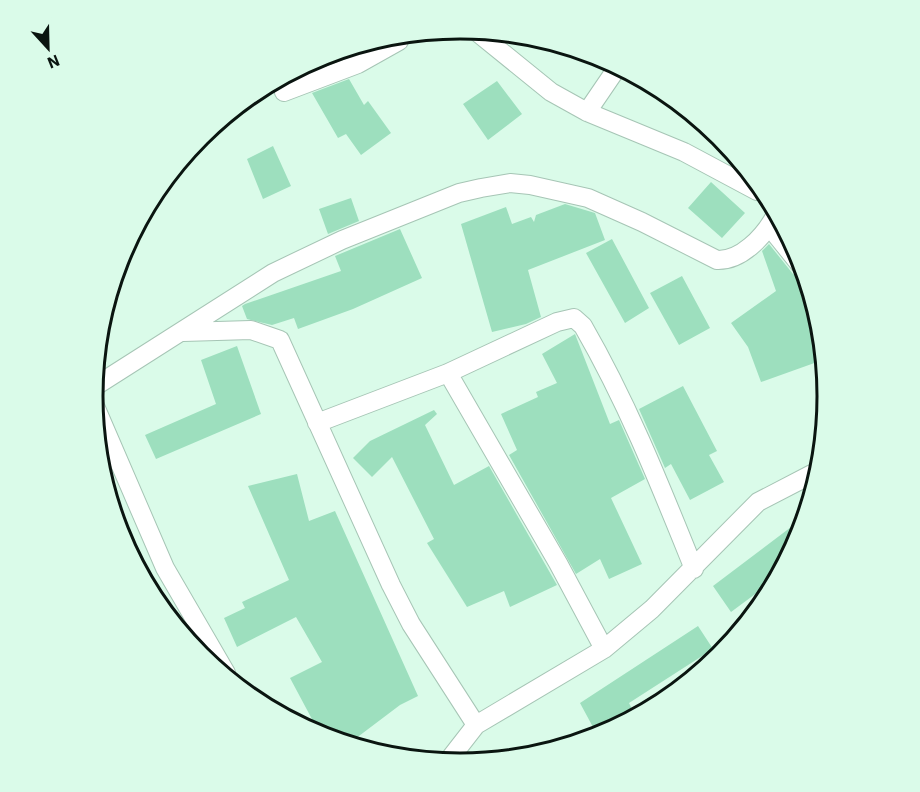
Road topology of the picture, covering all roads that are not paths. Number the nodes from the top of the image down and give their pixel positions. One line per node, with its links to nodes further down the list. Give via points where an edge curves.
1 (487, 40): 5 (lane, via 551,92)
2 (388, 46): 4 (lane, via 358,64)
3 (613, 74): 5 (lane)
4 (284, 92)
5 (588, 112): 6 (lane, via 684,152)
6 (748, 186)
7 (772, 222): 8 (lane, via 750,247 729,259 717,260 588,198 510,183 482,188 459,193 342,240 273,273)
8 (179, 332): 10 (lane); 11 (lane, via 235,329 276,337 289,356)
9 (448, 373): 11 (lane); 14 (lane, via 557,322 577,319 619,389); 16 (lane)
10 (104, 381)
11 (317, 423): 17 (lane, via 411,624)
12 (105, 429): 15 (lane, via 165,568)
13 (808, 476): 14 (lane, via 758,502)
14 (694, 569): 16 (lane)
15 (204, 644)
16 (603, 649): 17 (lane)
17 (476, 725): 18 (lane)
18 (454, 753)

